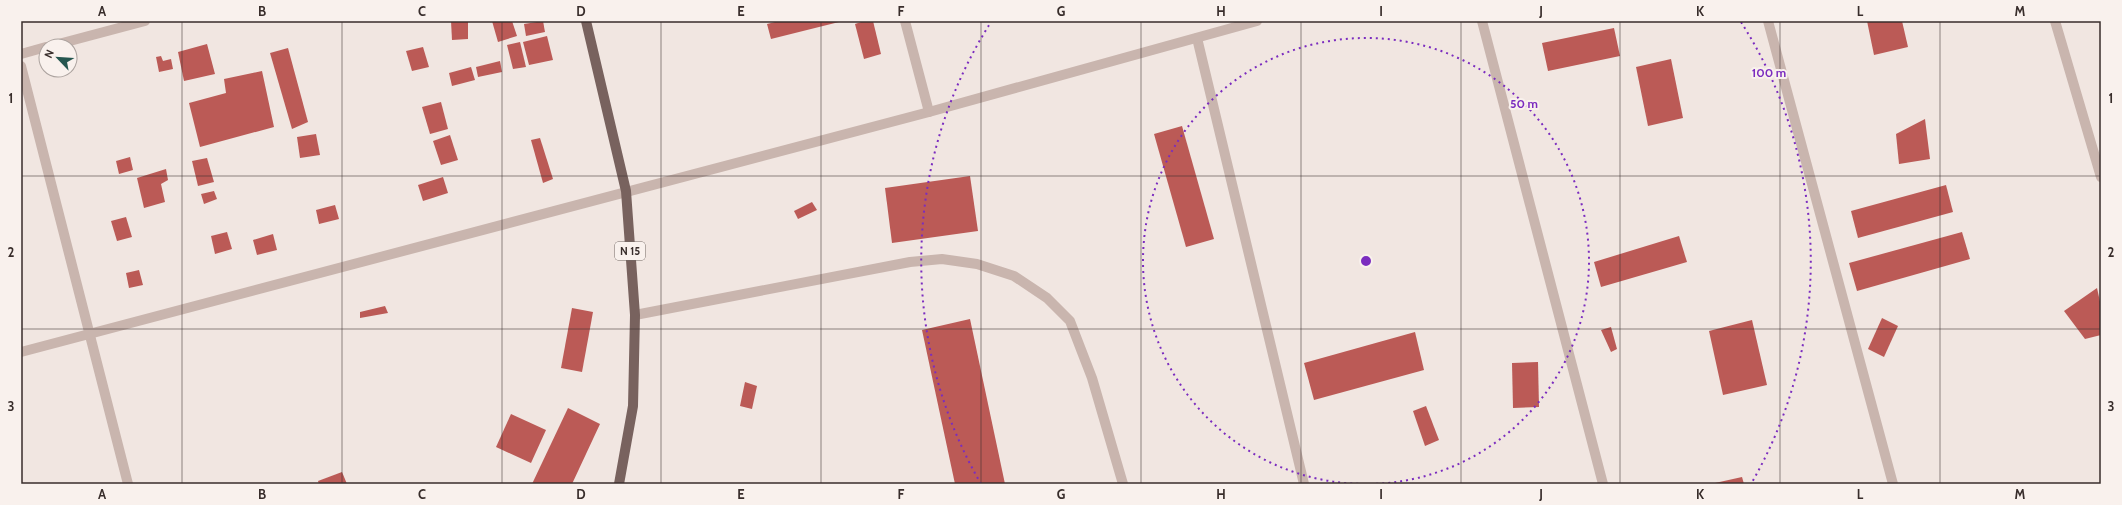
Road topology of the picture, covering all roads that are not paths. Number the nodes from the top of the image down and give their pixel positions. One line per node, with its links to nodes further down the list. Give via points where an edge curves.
1 (145, 21): 9 (street)
2 (586, 21): 15 (main road, N 15)
3 (905, 21): 13 (street)
4 (1257, 21): 8 (street)
5 (1482, 21): 23 (street)
6 (1768, 21): 24 (street)
7 (2055, 21): 14 (street)
8 (1197, 38): 13 (street); 22 (street)
9 (78, 39)
10 (38, 49): 11 (street)
11 (21, 54)
12 (21, 66): 17 (street)
13 (929, 112): 15 (street)
14 (2101, 178)
15 (626, 191): 16 (main road, N 15); 17 (street)
16 (635, 315): 20 (main road, N 15, via 633,406); 21 (street, via 910,262 942,259 977,264 1014,276 1047,298 1070,321 1092,378)
17 (89, 334): 18 (street); 19 (street)
18 (21, 352)
19 (128, 484)
20 (619, 484)
21 (1123, 484)
22 (1304, 484)
23 (1604, 484)
24 (1893, 484)

